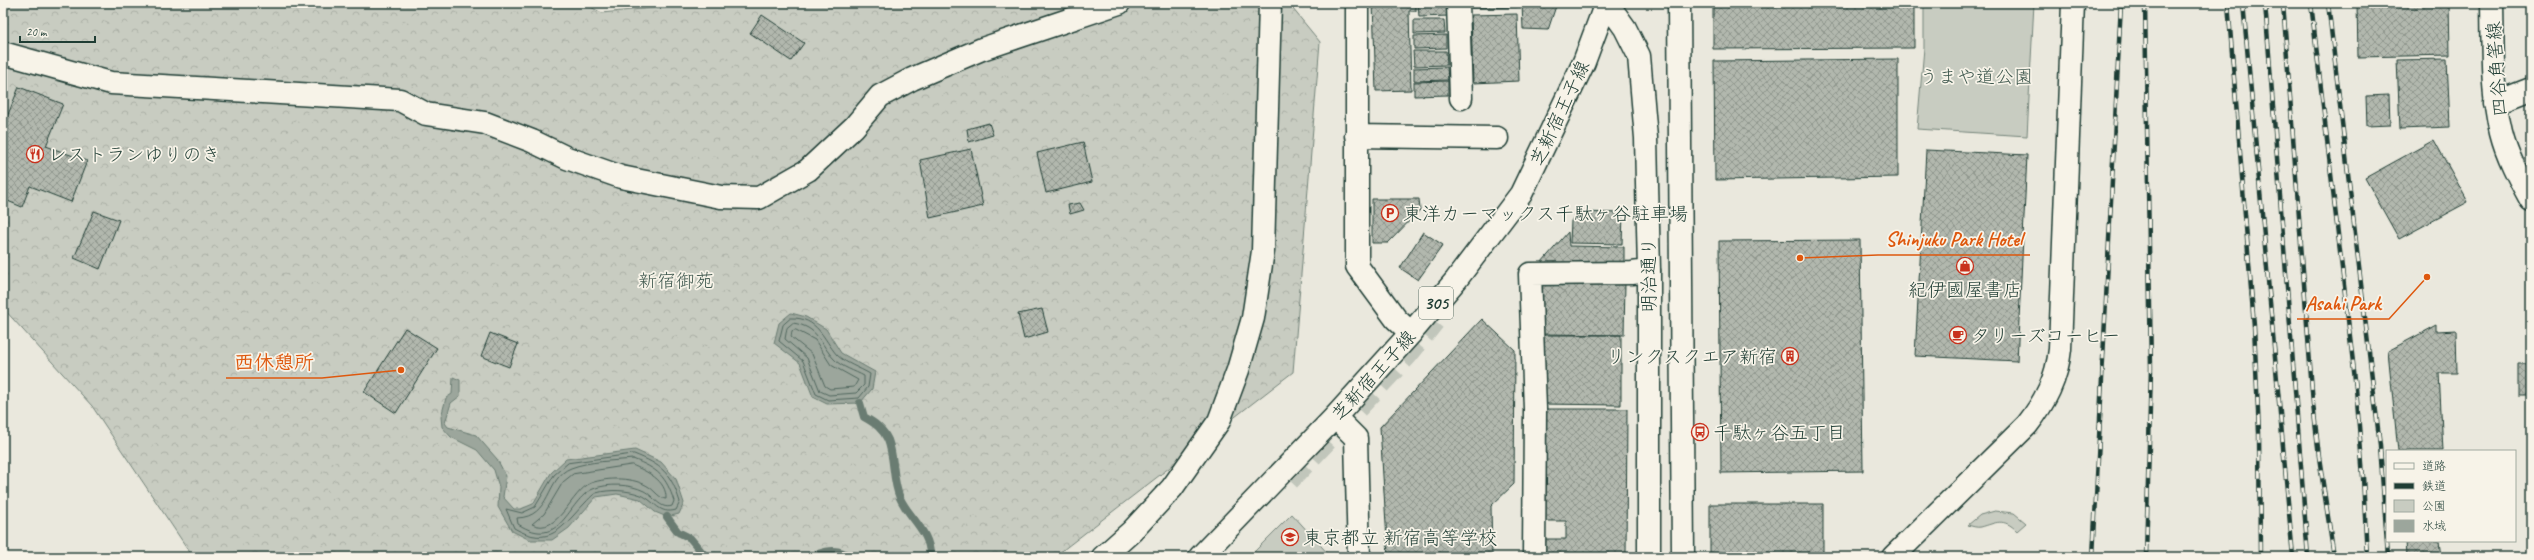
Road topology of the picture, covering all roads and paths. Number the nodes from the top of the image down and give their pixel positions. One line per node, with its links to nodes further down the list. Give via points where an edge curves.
1 (1119, 3): 9 (street, via 982,49 912,79 880,96 854,127 808,170 758,198 721,197 621,177 567,158 485,123 426,114 400,100 111,83)
2 (1270, 3): 19 (street, via 1263,251 1252,318 1238,370 1219,421 1172,488 1132,531)
3 (1357, 3): 13 (street)
4 (1458, 3): 11 (street)
5 (1606, 3): 16 (street, 明治通り / 305, via 1625,28 1639,56 1646,138); 17 (street, 芝新宿王子線 / 305, via 1584,62 1520,194 1456,280)
6 (1679, 3): 24 (street, 明治通り)
7 (2073, 3): 25 (street, via 2060,349 2054,380 2044,402 2026,425)
8 (2492, 3): 12 (street, 四谷角筈線)
9 (3, 52)
10 (2531, 89): 12 (street)
11 (1461, 98)
12 (2495, 103): 15 (street, 四谷角筈線, via 2501,133 2510,158)
13 (1356, 136): 14 (street); 17 (street, via 1356,266 1396,319)
14 (1497, 138)
15 (2531, 200)
16 (1649, 271): 22 (street, via 1530,274 1535,409); 23 (street, 明治通り / 305)
17 (1411, 333): 18 (street, 芝新宿王子線 / 305)
18 (1335, 417): 20 (street, 芝新宿王子線 / 305); 21 (street, via 1356,438)
19 (1102, 557)
20 (1200, 557)
21 (1359, 557)
22 (1534, 557)
23 (1649, 557)
24 (1683, 557)
25 (1893, 557)

